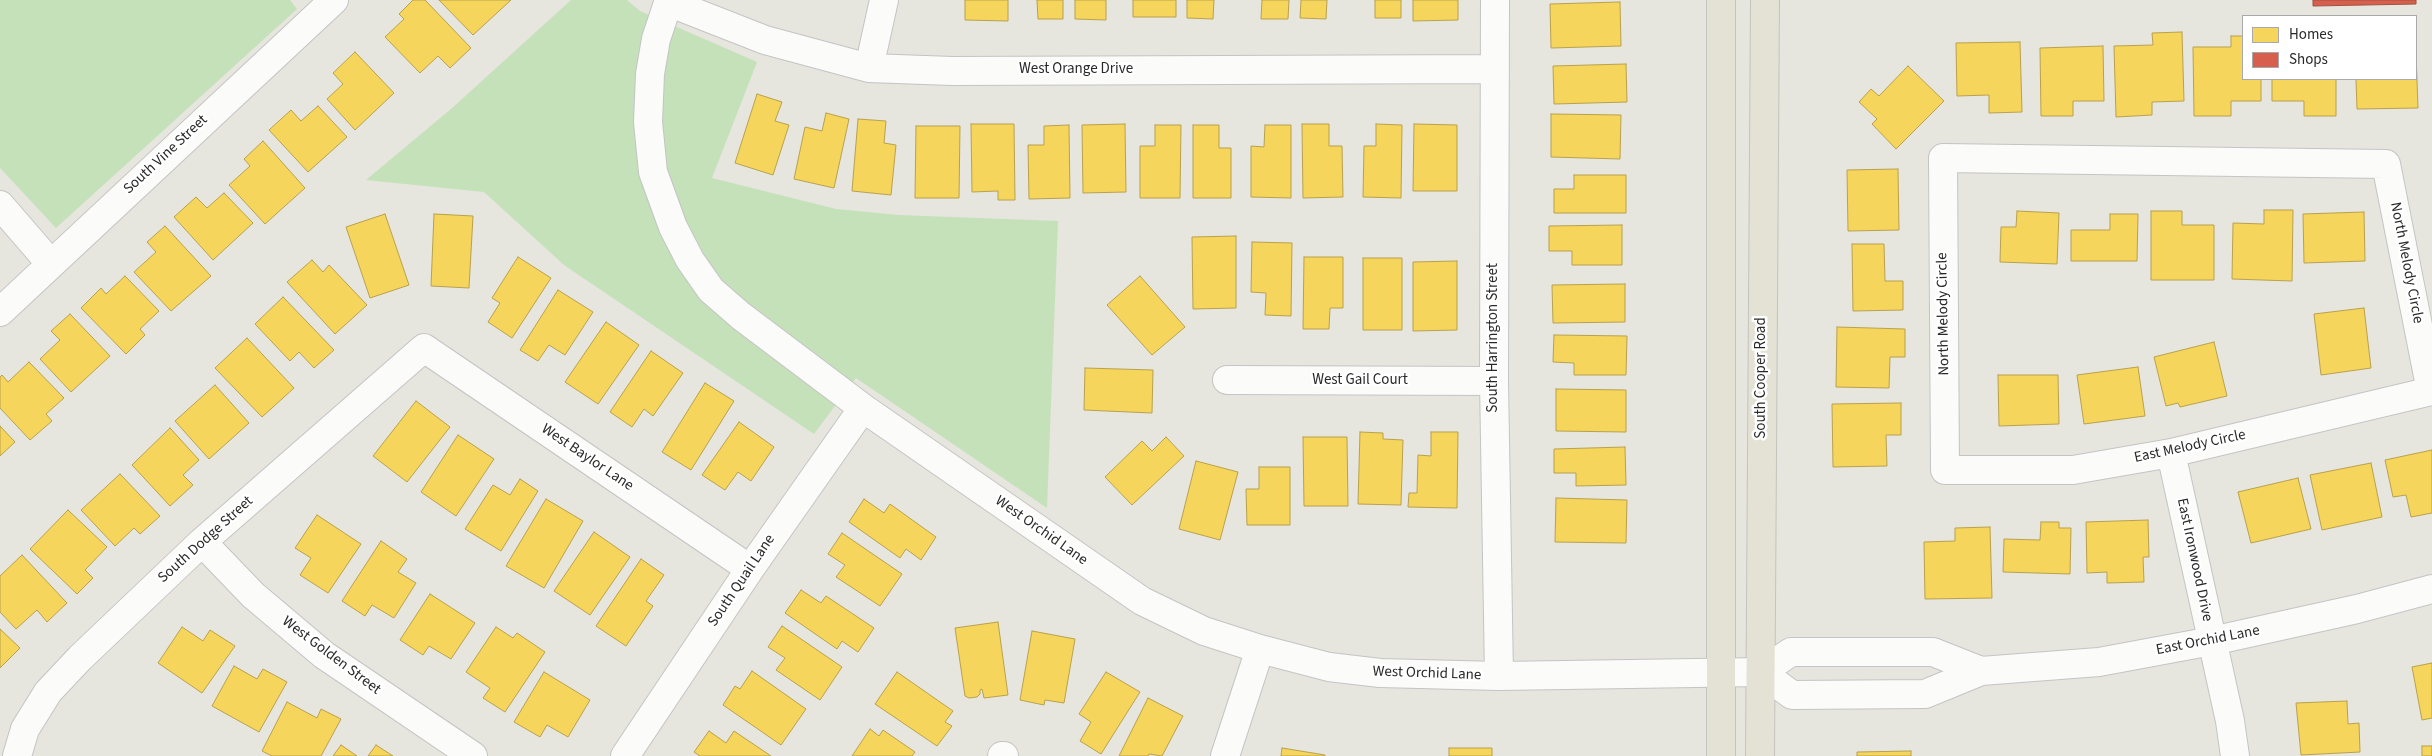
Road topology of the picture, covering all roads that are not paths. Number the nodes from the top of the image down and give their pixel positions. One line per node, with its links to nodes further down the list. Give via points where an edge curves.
1 (334, 0): 10 (street, South Vine Street)
2 (884, 0): 7 (street)
3 (1495, 0): 8 (street, South Harrington Street)
4 (1720, 0): 25 (main road)
5 (1765, 0): 26 (main road, South Cooper Road)
6 (668, 1): 7 (street, West Orange Drive, via 765,40); 16 (street, West Orchid Lane, via 656,39 650,74 648,122 653,172 673,227 711,290)
7 (869, 68): 8 (street, West Orange Drive, via 952,71)
8 (1495, 69): 14 (street, South Harrington Street)
9 (0, 205): 10 (street)
10 (51, 264): 11 (street, South Vine Street)
11 (0, 312)
12 (424, 348): 19 (street, South Dodge Street); 20 (street, West Baylor Lane)
13 (1227, 380): 14 (street, West Gail Court)
14 (1494, 381): 27 (street, South Harrington Street)
15 (2431, 391): 17 (street, East Melody Circle); 18 (street, North Melody Circle, via 2386,164 1942,158)
16 (863, 408): 20 (street, South Quail Lane); 23 (street, West Orchid Lane, via 1142,601 1204,631)
17 (2170, 453): 18 (street, East Melody Circle, via 2073,470); 22 (street, East Ironwood Drive)
18 (1945, 470)
19 (202, 542): 28 (street, South Dodge Street, via 48,692 25,729); 29 (street, West Golden Street, via 253,595 324,655)
20 (750, 568): 30 (street, South Quail Lane)
21 (2432, 589): 22 (street, East Orchid Lane)
22 (2212, 641): 24 (street, East Orchid Lane, via 2100,662); 34 (street, East Ironwood Drive)
23 (1260, 649): 27 (street, West Orchid Lane, via 1329,667 1380,673); 31 (street)
24 (1981, 671): 26 (street, East Orchid Lane, via 1932,652 1791,652); 26 (street, East Orchid Lane, via 1925,694 1894,696 1792,695)
25 (1722, 672): 26 (street); 27 (street, West Orchid Lane); 32 (main road)
26 (1761, 672): 33 (main road, South Cooper Road)
27 (1499, 676)
28 (17, 756)
29 (472, 756)
30 (625, 756)
31 (1225, 756)
32 (1721, 756)
33 (1760, 756)
34 (2235, 756)

